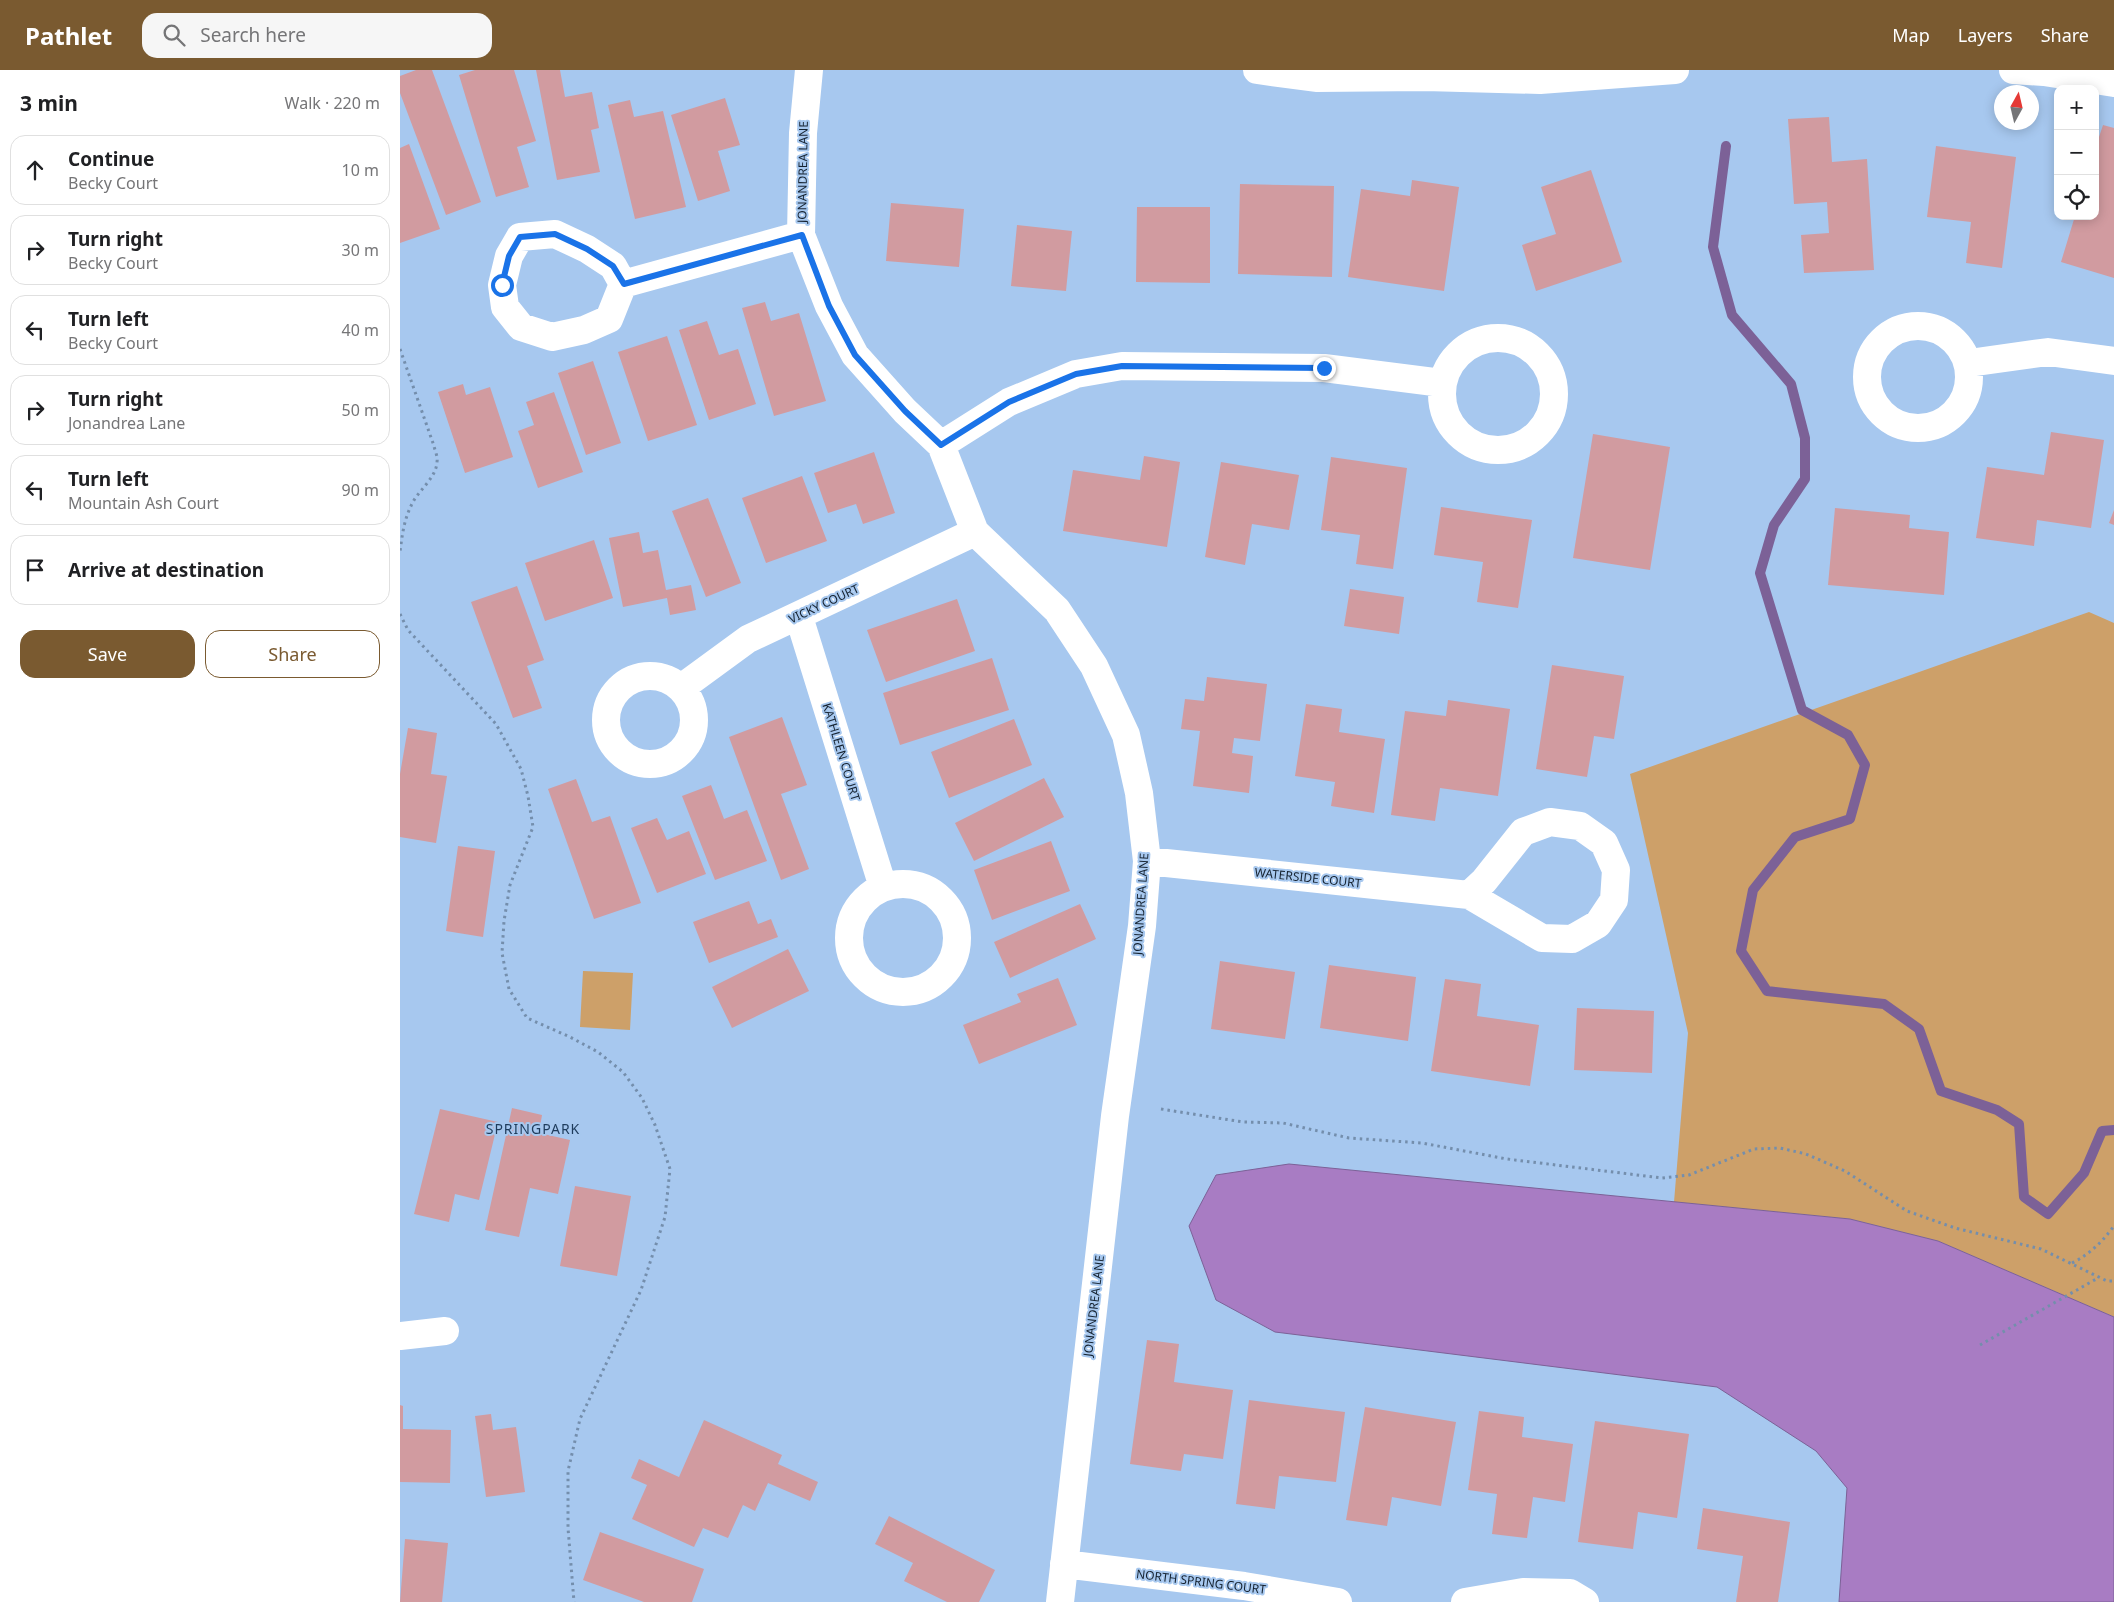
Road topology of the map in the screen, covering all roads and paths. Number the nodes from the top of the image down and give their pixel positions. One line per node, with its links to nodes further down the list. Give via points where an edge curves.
1 (809, 70): 6 (street, JONANDREA LANE, via 803,133)
2 (1257, 70): 3 (street, via 1316,78 1540,80)
3 (1675, 70)
4 (2013, 70): 5 (street)
5 (2114, 84)
6 (802, 235): 7 (street); 12 (street, JONANDREA LANE, via 829,306 855,355 905,411)
7 (624, 284): 7 (street, via 609,318 584,330 552,337 521,327 505,307 502,285 509,256 520,237 555,234 613,266)
8 (400, 349): 14 (path, via 438,462 410,507)
9 (2114, 361): 10 (street, via 2048,352)
10 (1968, 363)
11 (1442, 383): 11 (street, via 1442,408 1454,430 1474,446 1499,451 1523,445 1543,429 1553,405 1553,380 1541,358 1521,342 1496,338 1471,344 1452,360); 12 (street, via 1324,368 1122,366 1076,374 1009,402)
12 (941, 445): 13 (street, JONANDREA LANE)
13 (975, 532): 16 (street, VICKY COURT); 18 (street, JONANDREA LANE, via 1057,610 1094,666 1126,735 1139,793)
14 (400, 552)
15 (400, 614): 30 (path, via 408,630 496,724 521,769 533,827 510,885 504,921 502,953 509,989 527,1018 598,1052 623,1072 656,1125 670,1170 665,1217 641,1290 580,1419 568,1471 568,1528)
16 (799, 617): 17 (street, VICKY COURT, via 748,639); 19 (street, KATHLEEN COURT)
17 (681, 688)
18 (1147, 860): 20 (street, WATERSIDE COURT); 29 (street, JONANDREA LANE, via 1142,926 1115,1116)
19 (884, 887)
20 (1469, 895): 20 (street, WATERSIDE COURT, via 1542,938 1572,939 1598,924 1614,900 1616,870 1604,843 1596,837 1580,826 1550,822 1523,832)
21 (1161, 1109): 23 (path, via 1243,1122 1282,1123 1349,1138 1422,1143 1507,1159 1662,1178 1689,1175 1754,1150 1780,1148 1806,1154 1845,1171 1907,1211 1955,1228 2041,1249)
22 (2114, 1226): 23 (path, via 2102,1242)
23 (2072, 1264): 24 (path)
24 (2099, 1277): 25 (path); 28 (path)
25 (2114, 1281)
26 (445, 1331): 27 (street)
27 (400, 1336)
28 (1980, 1345)
29 (1064, 1564): 31 (street, JONANDREA LANE); 32 (street, NORTH SPRING COURT, via 1244,1586)
30 (574, 1602)
31 (1060, 1602)
32 (1338, 1602)
33 (1465, 1602): 34 (street, via 1523,1592 1570,1593)
34 (1585, 1602)

